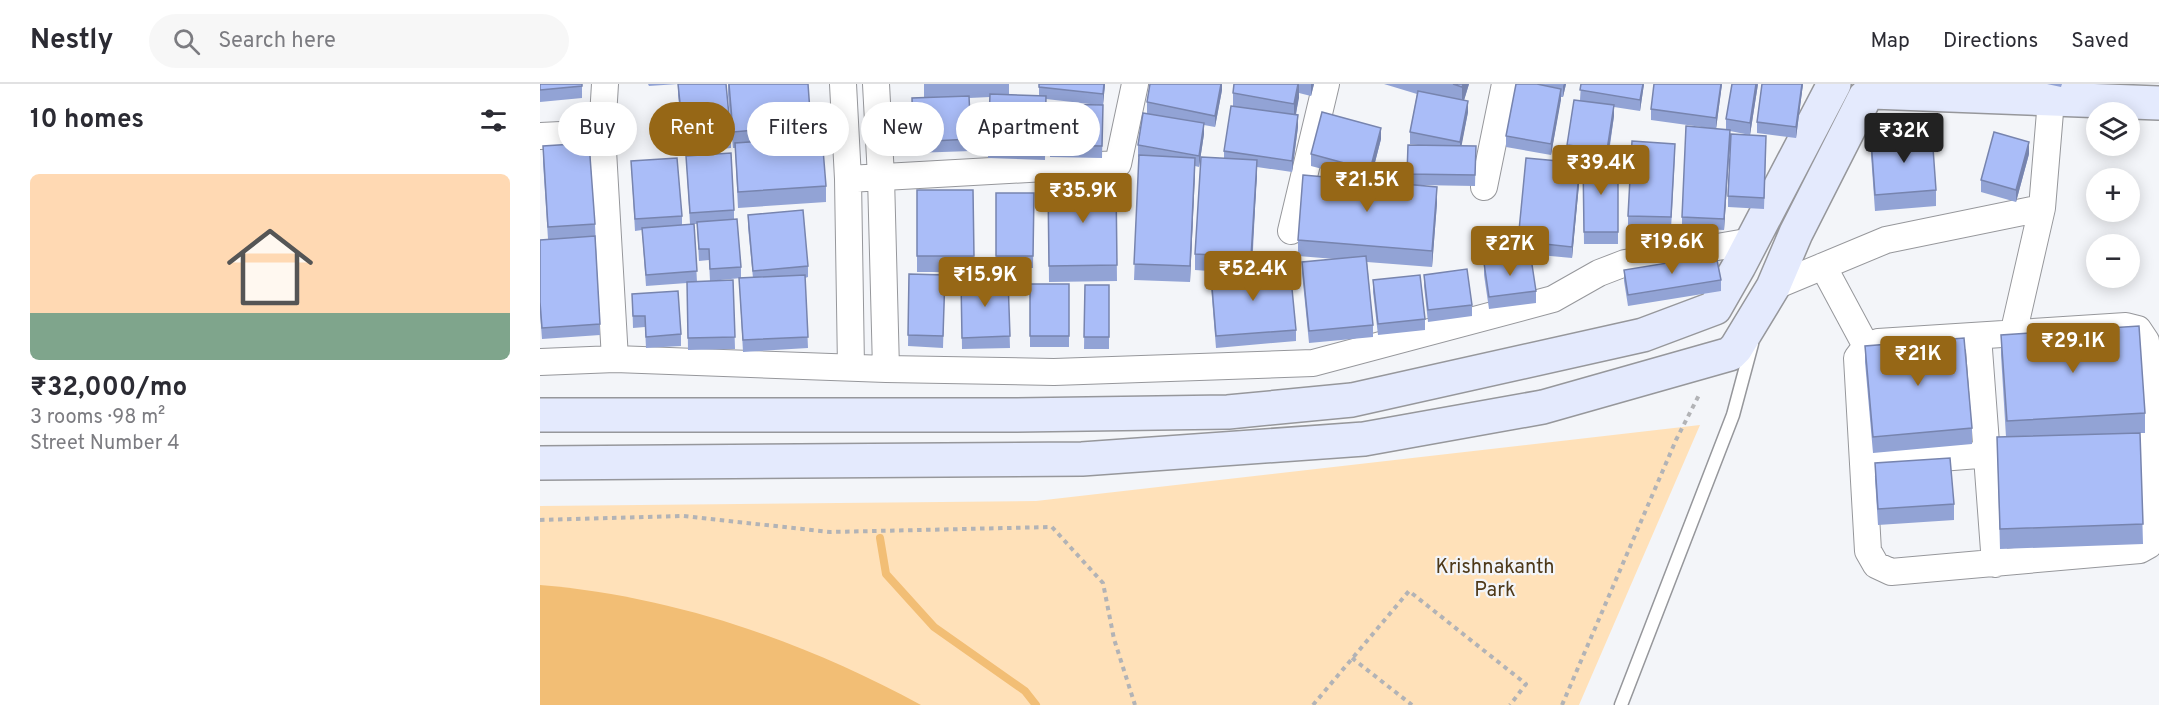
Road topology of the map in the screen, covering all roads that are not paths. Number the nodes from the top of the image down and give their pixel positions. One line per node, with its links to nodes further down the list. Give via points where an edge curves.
1 (605, 84): 9 (street)
2 (843, 84): 15 (street)
3 (876, 84): 14 (street)
4 (1135, 84): 14 (street, via 1118,165)
5 (1326, 84): 18 (street)
6 (1505, 84): 16 (street)
7 (1834, 84): 19 (main road)
8 (2051, 100): 10 (main road); 17 (street); 21 (main road, via 1872,92 1865,97)
9 (604, 102)
10 (2159, 103)
11 (558, 135): 12 (street)
12 (540, 136)
13 (603, 156): 27 (street)
14 (881, 177): 15 (street); 30 (street)
15 (848, 179): 29 (street)
16 (1484, 187)
17 (2042, 208): 20 (street, via 1886,240); 23 (street)
18 (1291, 231)
19 (1745, 254): 22 (main road); 30 (street, via 1625,262 1553,298 1313,363 1054,372)
20 (1823, 266): 21 (street); 25 (street)
21 (1767, 296): 26 (main road); 37 (lane, via 1733,416)
22 (1715, 308): 26 (main road); 31 (main road, via 1643,334 1352,400 1228,412)
23 (2016, 333): 24 (street); 36 (street, via 2138,329 2146,341 2138,443 2153,533 2149,546 2140,550)
24 (1978, 336): 25 (street); 33 (street)
25 (1866, 346): 35 (street, via 1857,358)
26 (1727, 353): 34 (main road, via 1543,407 1364,439 1082,459)
27 (615, 358): 28 (street); 29 (street)
28 (540, 362)
29 (851, 367): 30 (street)
30 (886, 369)
31 (540, 415)
32 (2057, 449): 33 (street)
33 (1987, 454): 35 (street); 36 (street)
34 (540, 463)
35 (1863, 464): 36 (street, via 1868,551 1876,564 1891,572)
36 (1995, 564)
37 (1621, 705)

